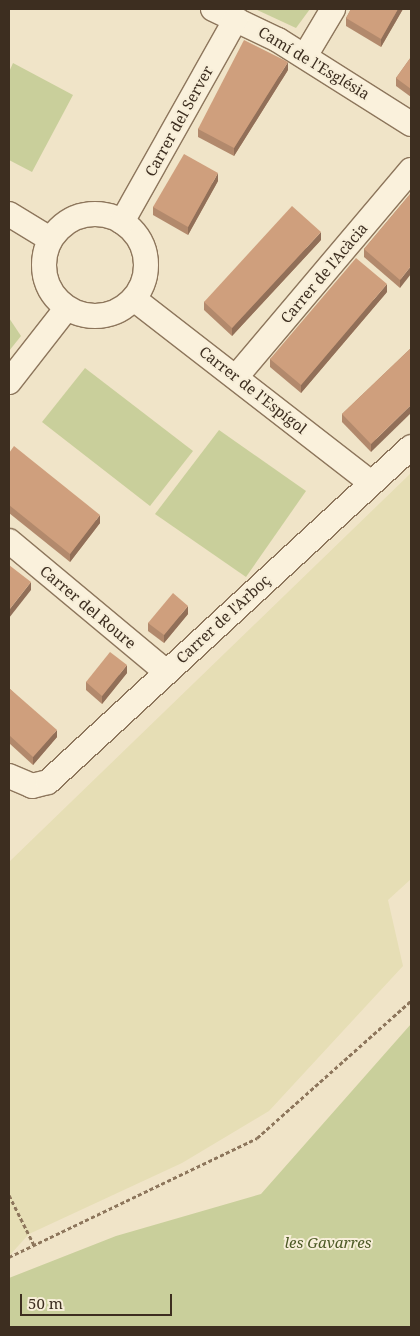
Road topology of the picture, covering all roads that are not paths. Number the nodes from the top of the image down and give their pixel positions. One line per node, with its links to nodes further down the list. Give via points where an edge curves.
1 (213, 9): 3 (street, Camí de l'Església)
2 (333, 9): 4 (street)
3 (236, 19): 4 (street, Camí de l'Església); 8 (street, Carrer del Server)
4 (305, 56): 5 (street, Camí de l'Església)
5 (411, 124)
6 (411, 170): 12 (street, Carrer de l'Acàcia)
7 (9, 214): 9 (street)
8 (122, 222): 9 (street, via 100,214 86,214 69,220); 10 (street, via 142,242 147,264 145,282)
9 (50, 239): 11 (street, via 43,270 50,292)
10 (134, 299): 11 (street, via 116,313 91,318); 12 (street, Carrer de l'Espígol)
11 (66, 309): 13 (street)
12 (236, 376): 15 (street, Carrer de l'Espígol)
13 (9, 382)
14 (411, 446): 15 (street, Carrer de l'Arboç)
15 (371, 483): 17 (street, Carrer de l'Arboç)
16 (9, 541): 17 (street, Carrer del Roure)
17 (166, 672): 18 (street, Carrer de l'Arboç, via 48,782 32,786)
18 (9, 776)

